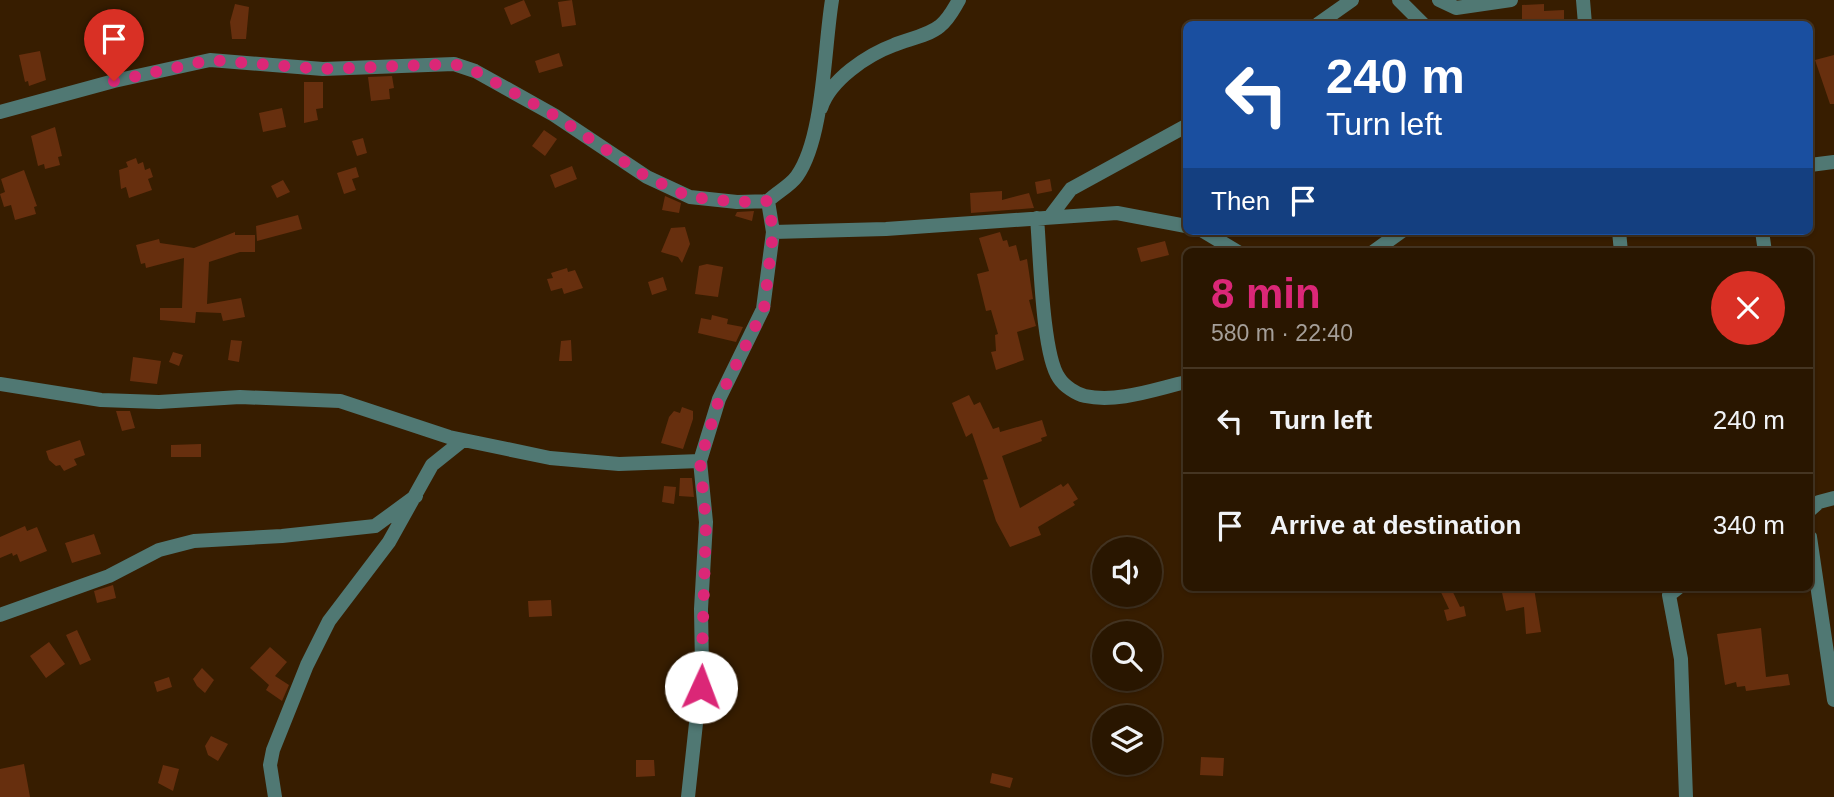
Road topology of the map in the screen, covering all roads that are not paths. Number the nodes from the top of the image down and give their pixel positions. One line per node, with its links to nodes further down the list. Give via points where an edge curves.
1 (832, 0): 12 (street)
2 (959, 0): 12 (street, via 937,29 862,62 824,99)
3 (1352, 0): 8 (street)
4 (1399, 0): 9 (street)
5 (1439, 0): 6 (street, via 1456,8)
6 (1511, 0)
7 (1583, 0): 10 (street)
8 (1322, 21)
9 (1420, 21)
10 (1585, 21)
11 (0, 112): 16 (street, via 210,60 323,69 454,64 554,115 647,177 690,197)
12 (816, 126): 16 (street, via 795,179)
13 (1183, 128): 17 (street, via 1072,189)
14 (1834, 162): 15 (street)
15 (1813, 164)
16 (768, 201): 19 (street)
17 (1043, 218): 18 (street, via 1117,213); 19 (street); 24 (street, via 1048,342 1057,376 1085,396 1128,396)
18 (1183, 225)
19 (773, 232): 27 (street, via 764,309 719,399)
20 (1210, 235): 22 (street)
21 (1396, 235): 23 (street)
22 (1231, 248)
23 (1379, 248)
24 (1183, 383)
25 (0, 384): 26 (street, via 101,400 240,397 340,401)
26 (462, 440): 27 (street, via 557,459 619,464); 28 (street, via 432,465)
27 (700, 461): 36 (street, via 706,522 702,668)
28 (415, 496): 33 (street, via 375,526 194,541 159,550 109,576); 35 (street, via 389,542 329,621 307,665 273,752 270,765)
29 (1834, 498): 30 (street)
30 (1813, 507)
31 (1813, 577): 34 (street)
32 (1674, 591): 37 (street, via 1669,595 1682,672)
33 (0, 615)
34 (1834, 700)
35 (275, 797)
36 (688, 797)
37 (1686, 797)

